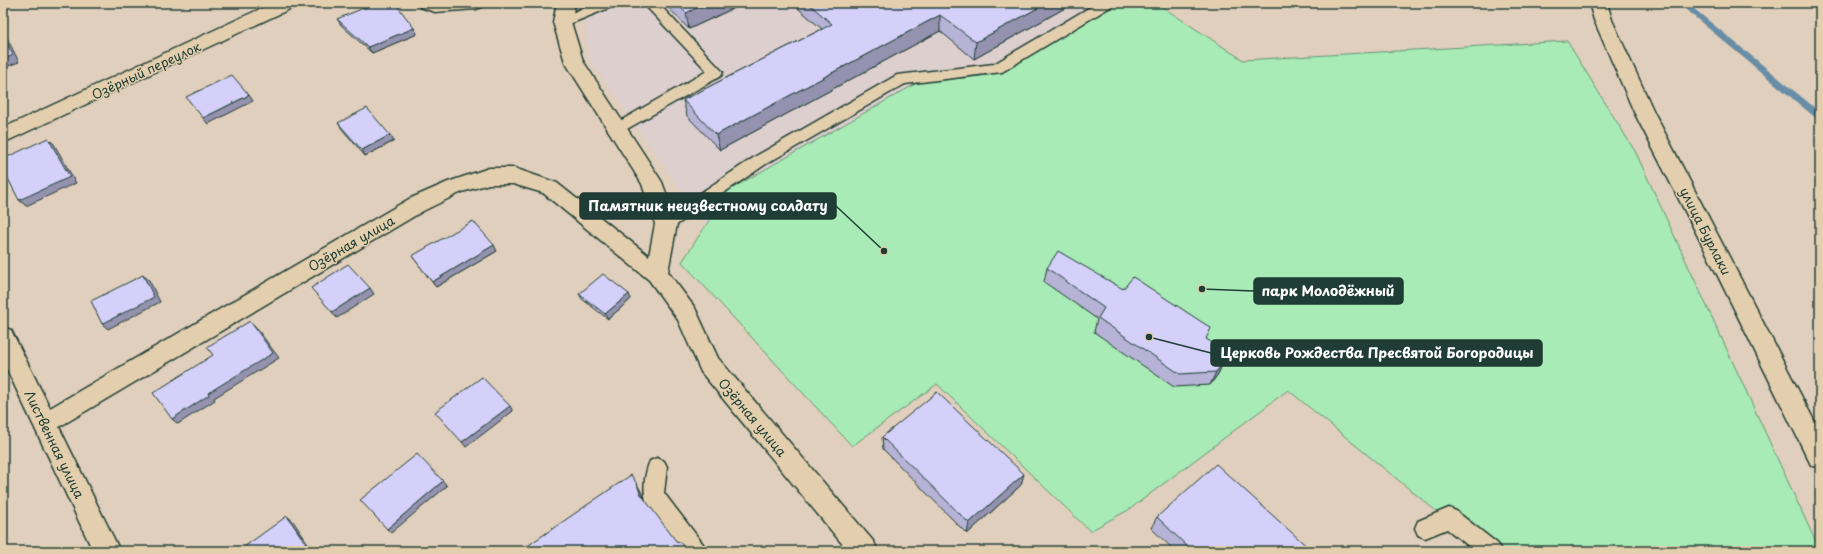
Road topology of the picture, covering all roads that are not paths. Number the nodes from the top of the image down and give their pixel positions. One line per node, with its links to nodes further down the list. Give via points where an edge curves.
1 (288, 3): 10 (street, Озёрный переулок)
2 (426, 3): 3 (street, via 435,6)
3 (476, 3)
4 (609, 3): 8 (lane)
5 (650, 3): 9 (lane, via 716,72)
6 (1107, 3): 11 (lane, via 997,69 902,78 761,160)
7 (1598, 3): 15 (street, улица Бурлаки, via 1644,112)
8 (564, 12): 9 (street, via 574,62)
9 (618, 130): 11 (street, via 652,182)
10 (3, 136)
11 (666, 224): 12 (street)
12 (657, 274): 14 (street, Озёрная улица, via 550,188 514,176 489,176 416,205); 20 (street, Озёрная улица, via 687,315 709,365)
13 (3, 338): 14 (street, Лиственная улица)
14 (45, 424): 18 (street, Лиственная улица)
15 (1820, 458)
16 (657, 467): 19 (lane, via 654,496)
17 (1424, 528): 21 (lane, via 1449,518)
18 (107, 551)
19 (696, 551)
20 (865, 551)
21 (1491, 551)

